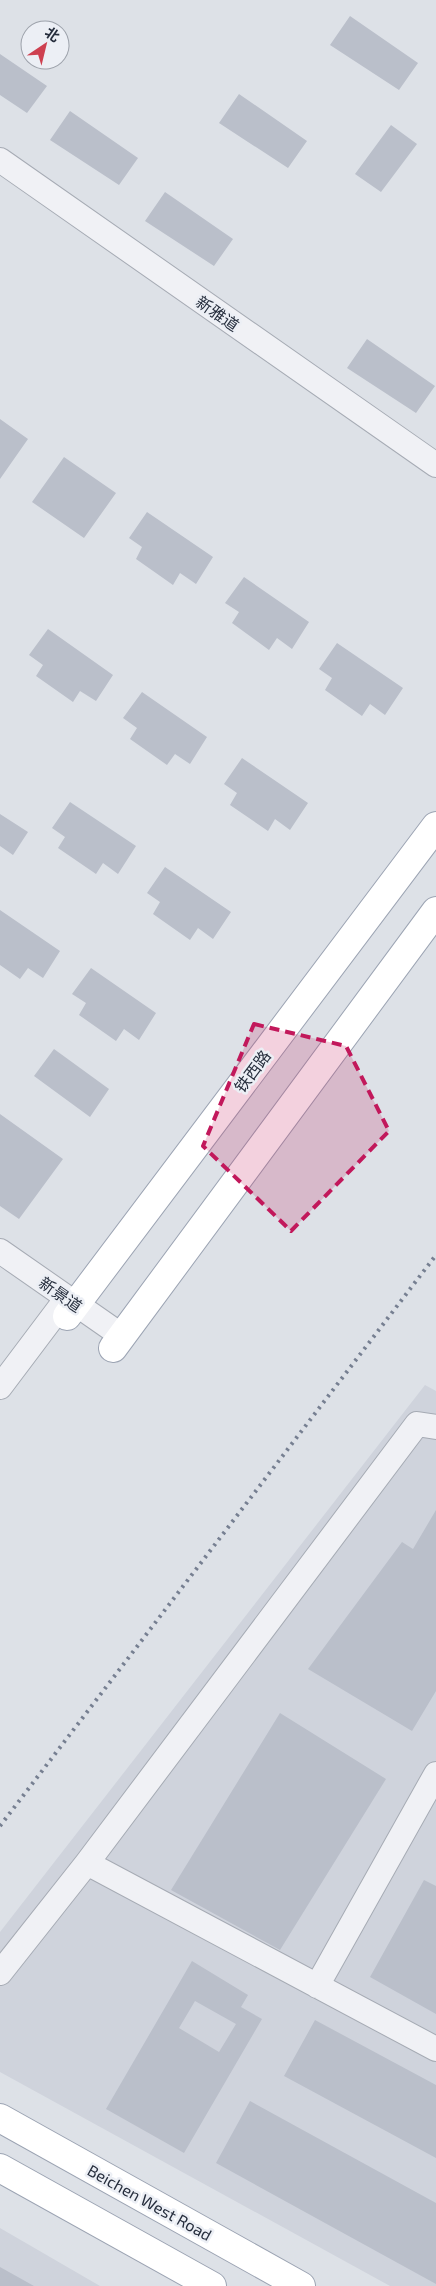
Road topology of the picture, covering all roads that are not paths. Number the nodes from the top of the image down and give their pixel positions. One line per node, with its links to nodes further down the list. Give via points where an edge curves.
1 (0, 144): 3 (street, 新雅道)
2 (0, 160): 4 (street, 新雅道)
3 (436, 449)
4 (436, 465)
5 (436, 826): 9 (main road, 铁西路)
6 (436, 912): 10 (main road)
7 (0, 1251): 9 (street, 新景道)
8 (0, 1269): 9 (street, 新景道)
9 (67, 1307): 10 (street, 新景道); 11 (street)
10 (118, 1342)
11 (0, 1387)
12 (427, 1426): 14 (street)
13 (436, 1774): 16 (street)
14 (87, 1863): 15 (street); 16 (street)
15 (0, 1973)
16 (318, 1986): 17 (street)
17 (436, 2050)
18 (0, 2118): 21 (main road, Beichen West Road)
19 (0, 2168): 20 (main road)
20 (212, 2286)
21 (301, 2286)

